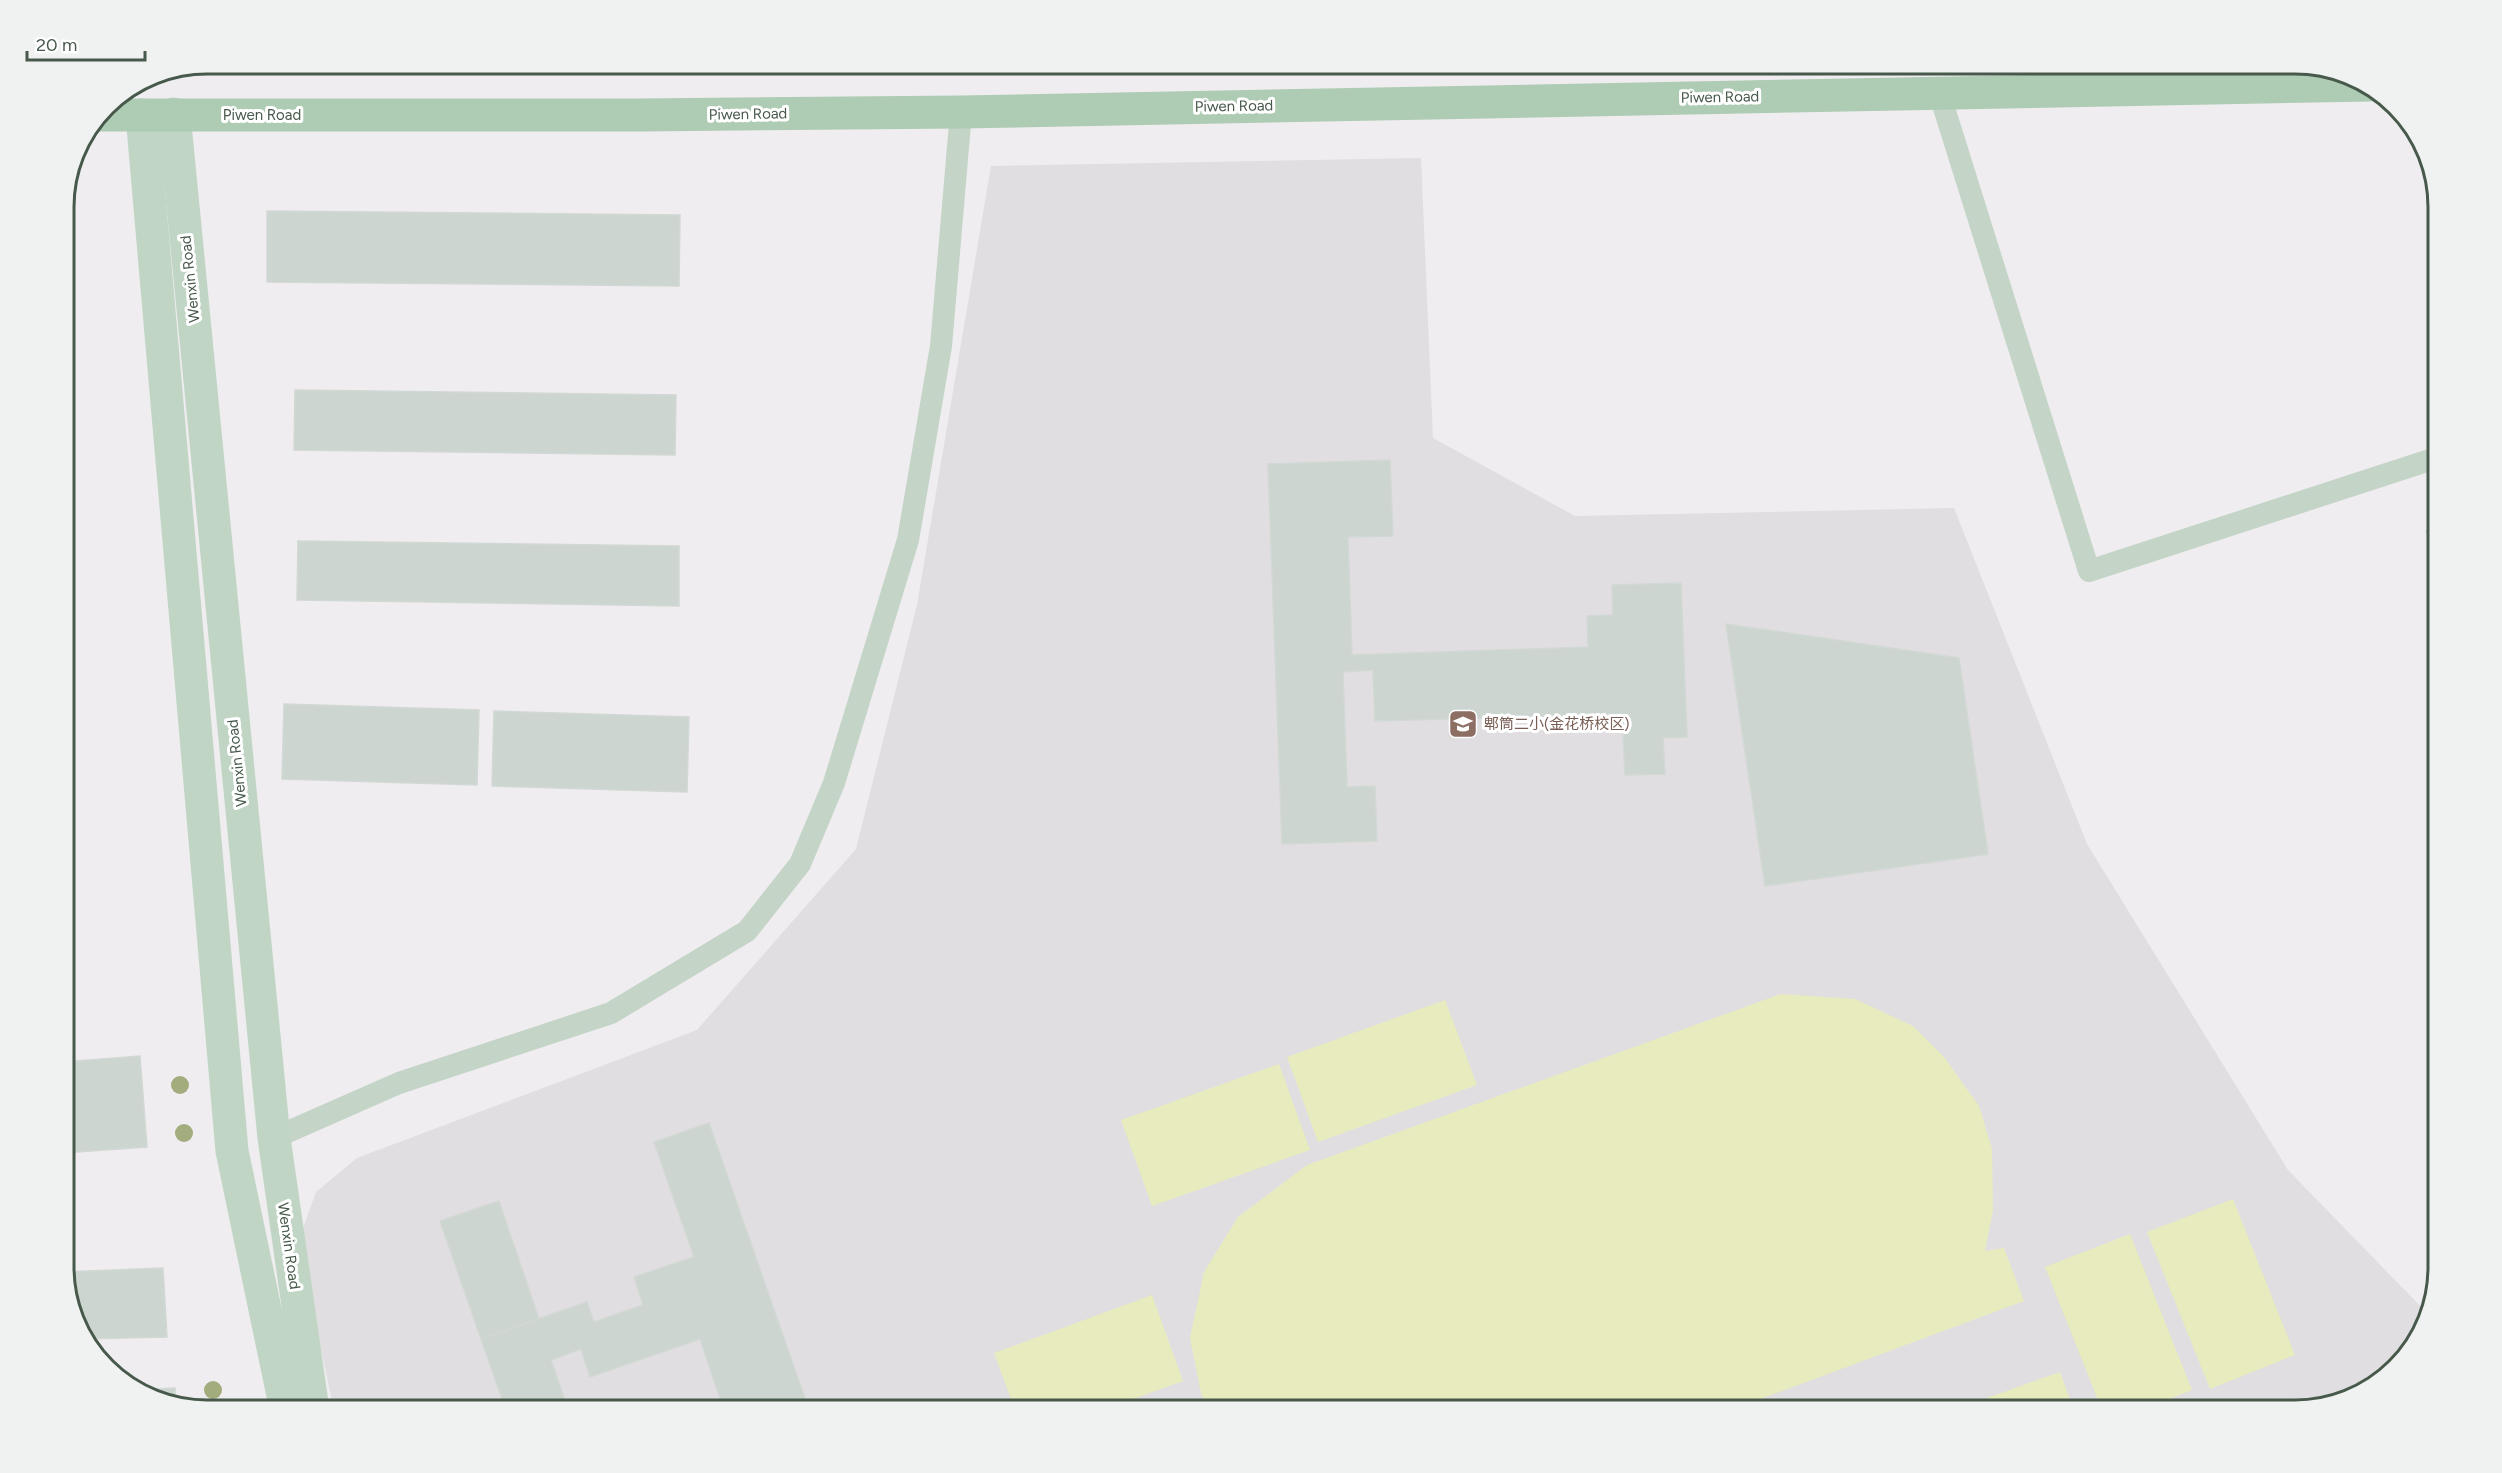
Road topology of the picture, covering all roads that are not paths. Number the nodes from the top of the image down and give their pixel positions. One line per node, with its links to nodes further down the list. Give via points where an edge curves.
1 (2350, 85): 2 (main road, Piwen Road)
2 (1938, 92): 3 (main road, Piwen Road); 7 (lane, via 2089,571)
3 (961, 112): 4 (main road, Piwen Road); 8 (lane, via 940,346 908,540 834,783 800,864 747,931 611,1013 399,1083)
4 (174, 114): 6 (main road, Piwen Road); 8 (main road, Wenxin Road)
5 (109, 115): 6 (main road, Piwen Road)
6 (142, 115): 9 (main road, via 232,1151)
7 (2428, 461)
8 (274, 1138): 10 (main road, Wenxin Road)
9 (284, 1400)
10 (312, 1400)

